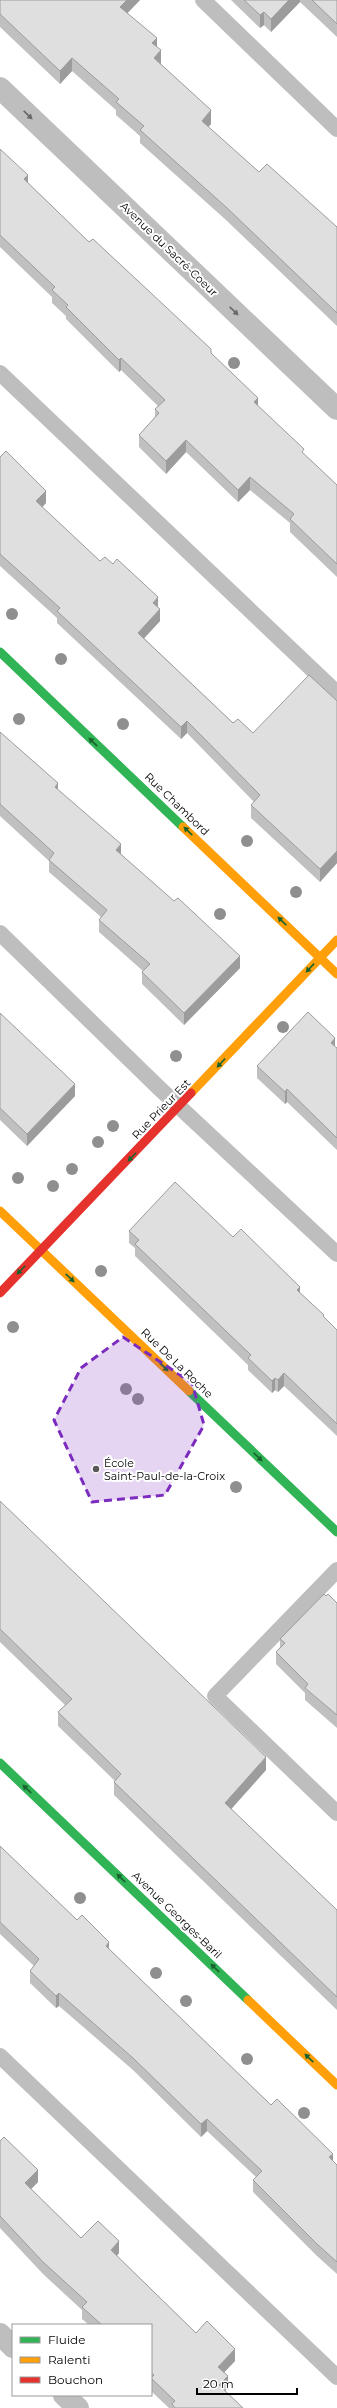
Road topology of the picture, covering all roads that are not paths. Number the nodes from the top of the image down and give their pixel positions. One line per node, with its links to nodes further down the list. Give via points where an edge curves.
1 (203, 0): 3 (lane)
2 (0, 88): 5 (street, Avenue du Sacré-Coeur, one-way to 5)
3 (337, 129)
4 (0, 373): 7 (lane)
5 (337, 409)
6 (0, 652): 10 (street, Rue Chambord, one-way to 6)
7 (337, 693)
8 (0, 933): 12 (lane)
9 (337, 940): 10 (street, Rue Prieur Est)
10 (320, 957): 11 (street, Rue Chambord); 12 (street, Rue Prieur Est, one-way to 12)
11 (337, 974)
12 (179, 1107): 14 (street, Rue Prieur Est, one-way to 14); 15 (lane)
13 (0, 1211): 14 (street, Rue De La Roche)
14 (42, 1251): 16 (street, Rue Prieur Est, one-way to 16); 17 (street, Rue De La Roche, one-way to 17)
15 (337, 1254)
16 (0, 1293)
17 (337, 1532)
18 (337, 1570): 20 (lane, via 215,1696)
19 (0, 1763): 22 (street, Avenue Georges-Baril, one-way to 19)
20 (337, 1813)
21 (0, 2056): 25 (lane)
22 (337, 2085)
23 (0, 2334): 24 (street)
24 (12, 2346)
25 (337, 2377)
26 (65, 2396): 27 (street)
27 (78, 2408)

